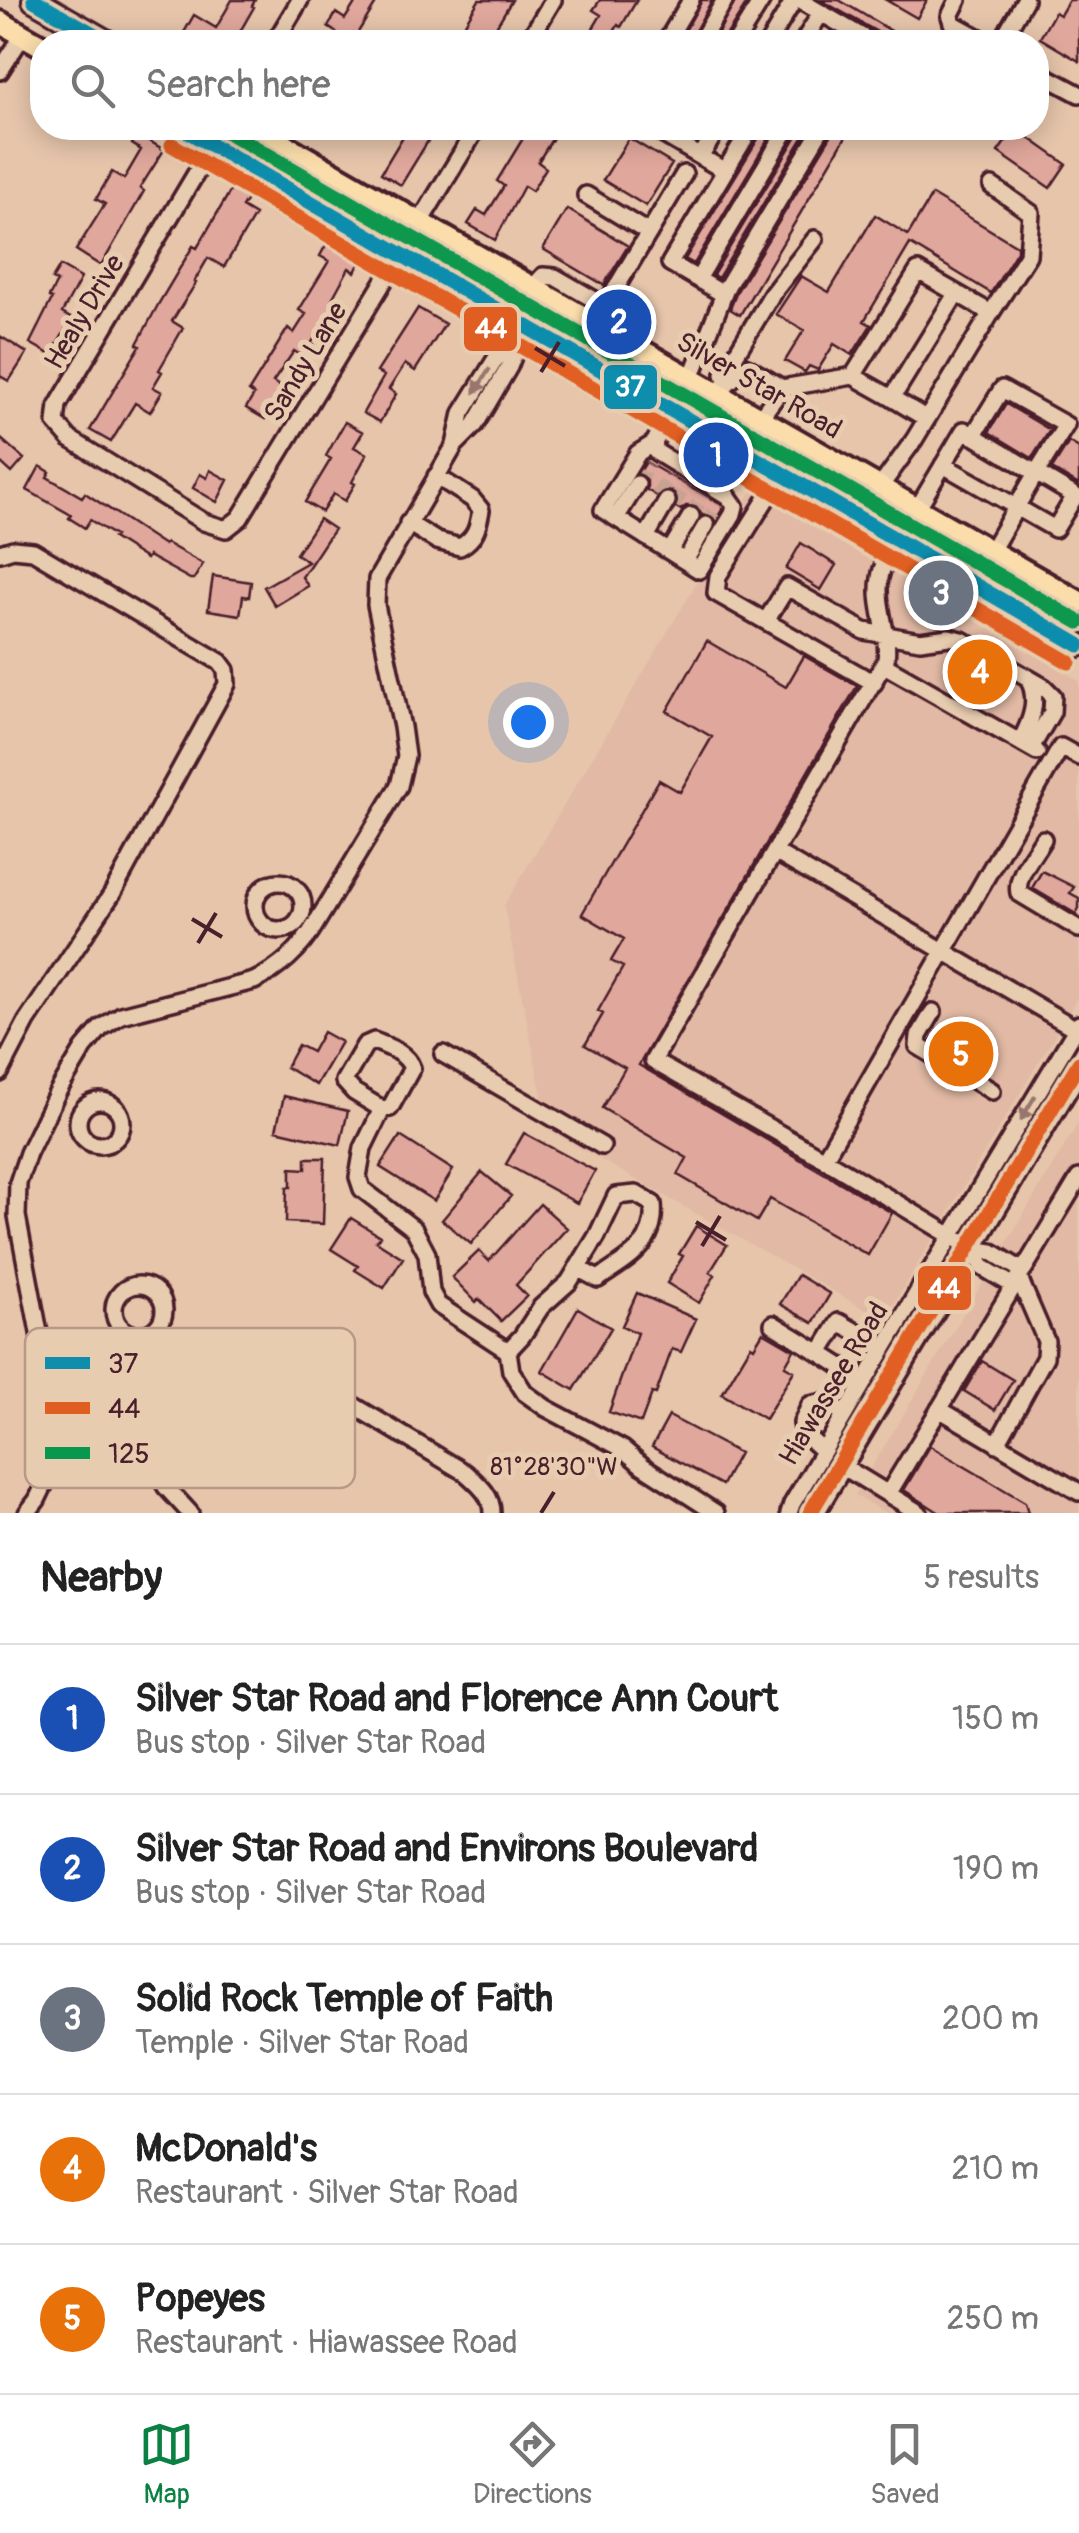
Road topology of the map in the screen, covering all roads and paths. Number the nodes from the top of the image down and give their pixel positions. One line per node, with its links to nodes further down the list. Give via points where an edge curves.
1 (34, 0): 12 (main road)
2 (300, 0): 13 (street)
3 (553, 0): 14 (street)
4 (691, 0): 15 (street)
5 (725, 0): 16 (street)
6 (762, 0): 17 (street)
7 (797, 0): 10 (street); 18 (street)
8 (958, 0): 21 (street, via 950,16)
9 (1025, 0): 22 (street)
10 (821, 13): 19 (street); 20 (street)
11 (0, 22): 23 (main road)
12 (87, 30)
13 (281, 30)
14 (535, 30)
15 (673, 30)
16 (707, 30)
17 (743, 30)
18 (777, 30)
19 (810, 30)
20 (837, 30)
21 (965, 30)
22 (1008, 30)
23 (11, 45): 24 (street)
24 (0, 71)
25 (1049, 77): 26 (street)
26 (1079, 94)
27 (203, 140): 35 (main road)
28 (275, 140): 41 (main road, Silver Star Road)
29 (470, 140): 41 (street, Sandy Lane)
30 (686, 140): 36 (street)
31 (711, 140): 36 (street)
32 (744, 140): 37 (street)
33 (781, 140): 45 (street)
34 (815, 140): 46 (street)
35 (212, 145): 44 (main road); 65 (street, Healy Drive, via 58,405 56,423 70,439)
36 (701, 156): 37 (street)
37 (725, 171): 45 (street, via 670,263)
38 (684, 174): 42 (street)
39 (992, 186): 48 (street, via 1031,214 1028,255)
40 (586, 195): 42 (street)
41 (421, 222): 44 (street, Sandy Lane); 49 (main road, Silver Star Road, via 533,287)
42 (649, 233): 49 (street)
43 (815, 239): 53 (street, via 772,294)
44 (402, 254): 50 (main road); 65 (street, Sandy Lane, via 240,518 226,529 204,522)
45 (698, 279): 46 (street)
46 (723, 294): 52 (street)
47 (956, 294): 48 (street); 51 (street, via 918,271); 55 (street)
48 (990, 314): 58 (street)
49 (600, 315): 52 (main road, Silver Star Road)
50 (525, 325): 56 (main road); 64 (street, via 462,412 455,444)
51 (854, 376): 54 (street); 55 (street)
52 (691, 378): 53 (main road, Silver Star Road)
53 (722, 388): 54 (street, via 747,367); 57 (main road, Silver Star Road)
54 (782, 388): 57 (street)
55 (892, 398): 58 (street)
56 (672, 410): 60 (street); 63 (main road)
57 (760, 418): 67 (main road, Silver Star Road)
58 (927, 418): 67 (street)
59 (973, 436): 61 (street, via 964,430); 62 (street); 62 (street, via 1002,388 1066,426)
60 (653, 453): 71 (street, via 638,452 603,510); 74 (street, via 735,506 699,570)
61 (943, 464): 68 (street); 69 (street)
62 (1036, 473): 68 (street); 68 (street, via 1075,496 1055,529)
63 (782, 474): 69 (main road, via 810,471 886,515); 73 (main road); 78 (street, via 718,576 716,593)
64 (436, 476): 72 (street); 72 (street, via 481,510 478,530 460,547)
65 (135, 478)
66 (636, 484): 71 (street)
67 (880, 487): 69 (main road, Silver Star Road)
68 (1016, 507): 75 (street)
69 (917, 509): 75 (main road, Silver Star Road)
70 (682, 511): 74 (street); 74 (street); 74 (street)
71 (616, 518): 74 (street)
72 (408, 523): 96 (street, via 377,579 376,605 406,756 399,786 308,921 308,938 254,981 121,1015 100,1028)
73 (897, 540): 79 (street, via 879,580); 80 (main road)
74 (661, 546)
75 (990, 551): 77 (main road, Silver Star Road)
76 (0, 553): 93 (street, via 33,550 220,662 227,684 112,894)
77 (1079, 602)
78 (766, 622): 79 (street, via 787,587 858,630); 82 (street)
79 (885, 634): 81 (street); 83 (street, via 920,641 956,638 1050,692 1052,712)
80 (1079, 645)
81 (884, 665): 82 (street); 83 (street)
82 (874, 683): 87 (street)
83 (1026, 745): 85 (street)
84 (1079, 757): 85 (street, via 1062,747)
85 (1053, 761): 89 (street)
86 (1043, 839): 88 (street, via 1017,890)
87 (775, 852): 89 (street); 100 (street, via 653,1061)
88 (1079, 930)
89 (944, 950): 91 (street); 100 (street)
90 (933, 1012): 95 (street, via 918,1046)
91 (1078, 1027): 102 (street, Hiawassee Road, one-way to 102)
92 (444, 1054): 99 (street)
93 (0, 1073)
94 (1079, 1073): 103 (street, Hiawassee Road)
95 (992, 1091)
96 (55, 1098): 98 (street); 107 (street, via 18,1183 17,1216)
97 (382, 1109): 97 (street, via 390,1108 412,1068 374,1041 365,1044 344,1080); 109 (street, via 363,1148 362,1189 414,1229 438,1305)
98 (80, 1112)
99 (602, 1146)
100 (824, 1159): 102 (street)
101 (1079, 1178): 105 (street)
102 (951, 1235): 103 (street); 108 (street, Hiawassee Road)
103 (974, 1248): 105 (street, via 982,1267); 117 (street, Hiawassee Road)
104 (577, 1268): 104 (street, via 616,1196 636,1194 654,1204 645,1244 629,1259 598,1279); 109 (street)
105 (1018, 1278): 113 (street); 115 (street, via 1046,1342 1045,1357)
106 (774, 1324): 110 (street)
107 (38, 1328)
108 (884, 1348): 110 (street, via 839,1322); 111 (street, Hiawassee Road)
109 (508, 1351): 125 (street, via 510,1372 525,1393)
110 (820, 1353): 111 (street)
111 (864, 1382): 114 (street, Hiawassee Road)
112 (355, 1407): 124 (street, via 466,1473 485,1491)
113 (939, 1410): 115 (street); 121 (street)
114 (846, 1414): 116 (street, Hiawassee Road); 116 (street, via 824,1402 810,1405 803,1432)
115 (998, 1444): 120 (street)
116 (823, 1452): 126 (street, Hiawassee Road)
117 (844, 1467): 121 (street); 127 (street, Hiawassee Road)
118 (43, 1488): 122 (street)
119 (167, 1488): 123 (street)
120 (1079, 1492)
121 (888, 1494): 128 (street)
122 (28, 1513)
123 (190, 1513)
124 (492, 1513)
125 (716, 1513)
126 (789, 1513)
127 (816, 1513)
128 (919, 1513)

